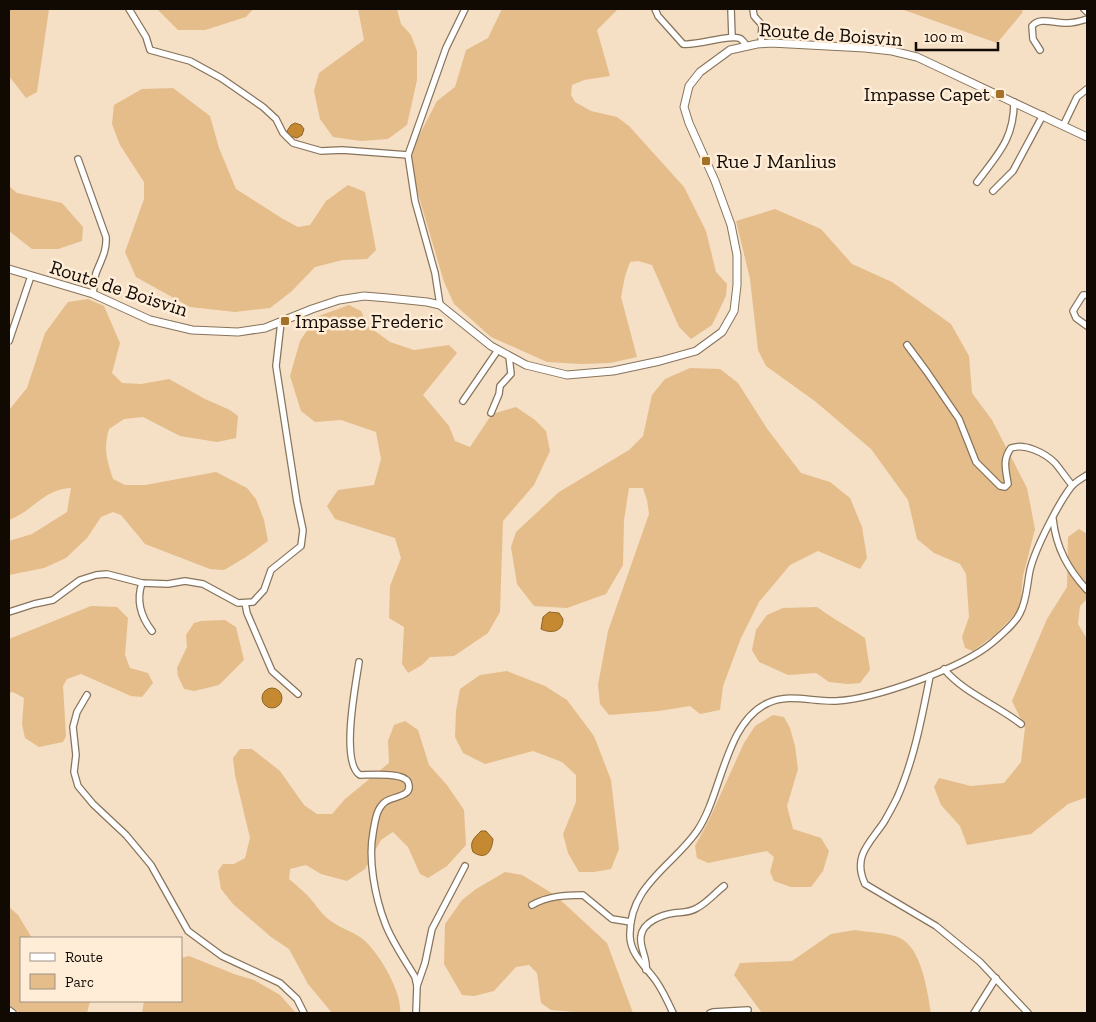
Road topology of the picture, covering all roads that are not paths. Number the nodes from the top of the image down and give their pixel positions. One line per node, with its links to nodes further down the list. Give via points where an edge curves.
1 (129, 9): 18 (street, via 150,50 190,61 221,78 263,107 293,143 321,151)
2 (466, 9): 18 (street, via 446,48)
3 (655, 9): 9 (street, via 683,44 701,44)
4 (731, 9): 9 (street)
5 (753, 9): 10 (street, via 754,16 761,22)
6 (1084, 9): 7 (street)
7 (1087, 12)
8 (1087, 19): 12 (street, via 1067,23 1035,22 1032,39)
9 (732, 37): 11 (street, via 741,39)
10 (761, 44): 11 (main road, Route de Boisvin); 14 (main road, Route de Boisvin, via 892,51 916,57)
11 (746, 45): 32 (main road, Route de Boisvin, via 730,50 700,72 689,86 684,107 732,225 738,285 734,311 722,332 696,351 613,372 567,375 526,365)
12 (1040, 50)
13 (1087, 89): 16 (street, via 1077,97)
14 (1014, 102): 15 (main road, Route de Boisvin); 20 (street, via 1013,122 1007,141)
15 (1043, 115): 16 (main road, Route de Boisvin); 21 (street, via 1013,171)
16 (1064, 124): 17 (main road, Route de Boisvin)
17 (1087, 137)
18 (408, 155): 26 (street, via 415,201 435,273)
19 (78, 159): 24 (street, via 106,237 104,257)
20 (977, 182)
21 (993, 190)
22 (9, 268): 23 (main road, Route de Boisvin)
23 (31, 276): 24 (main road, Route de Boisvin); 29 (street)
24 (92, 294): 27 (main road, Route de Boisvin, via 150,320 192,330 238,332)
25 (1087, 295): 28 (street, via 1083,295 1073,310 1076,318)
26 (440, 305): 27 (main road, Route de Boisvin, via 364,296 339,300); 31 (main road, Route de Boisvin)
27 (282, 322): 40 (street, via 276,366 303,530 301,546 271,570 264,590 253,602)
28 (1087, 326)
29 (9, 342)
30 (907, 346): 36 (street, via 959,419 976,462 1000,486 1008,484 1005,466 1008,453 1011,448 1021,447 1049,458)
31 (498, 350): 32 (main road, Route de Boisvin); 33 (street)
32 (509, 356): 34 (street, via 511,374 500,386)
33 (463, 401)
34 (491, 413)
35 (1087, 475): 36 (street)
36 (1072, 485): 37 (street)
37 (1053, 518): 39 (street, via 1056,542 1073,575); 44 (street, via 1031,567 1026,598 1018,618 977,654)
38 (142, 583): 40 (street, via 185,581 203,584 238,603); 41 (street, via 107,574 96,575 80,580 53,600); 42 (street, via 140,609)
39 (1087, 590)
40 (245, 603): 46 (street, via 272,671)
41 (9, 612)
42 (152, 631)
43 (359, 662): 55 (street, via 350,736 354,766 360,775 405,778 409,788 406,794 385,802 376,815 371,866 385,924)
44 (944, 669): 45 (street); 48 (street, via 952,679)
45 (930, 676): 52 (street, via 861,698 833,701 790,698 767,703 756,710 740,728 697,831 655,875 634,910); 54 (street, via 910,762 896,798 862,855 861,876 865,884 936,926)
46 (298, 694)
47 (87, 695): 59 (street, via 76,712 72,727 76,755 74,772 78,786 151,865 188,931 222,956 280,983 297,1000)
48 (1021, 724)
49 (465, 866): 55 (street, via 432,928)
50 (724, 886): 53 (street, via 696,908 664,915 646,924 640,941 647,960)
51 (532, 906): 52 (street, via 559,896 583,895 612,919)
52 (631, 922): 53 (street, via 632,948)
53 (646, 970): 61 (street, via 661,989)
54 (996, 978): 63 (street); 64 (street)
55 (417, 986): 60 (street)
56 (9, 1010): 58 (street)
57 (748, 1010): 62 (street)
58 (13, 1013)
59 (304, 1013)
60 (416, 1013)
61 (673, 1013)
62 (710, 1013)
63 (974, 1013)
64 (1028, 1013)

